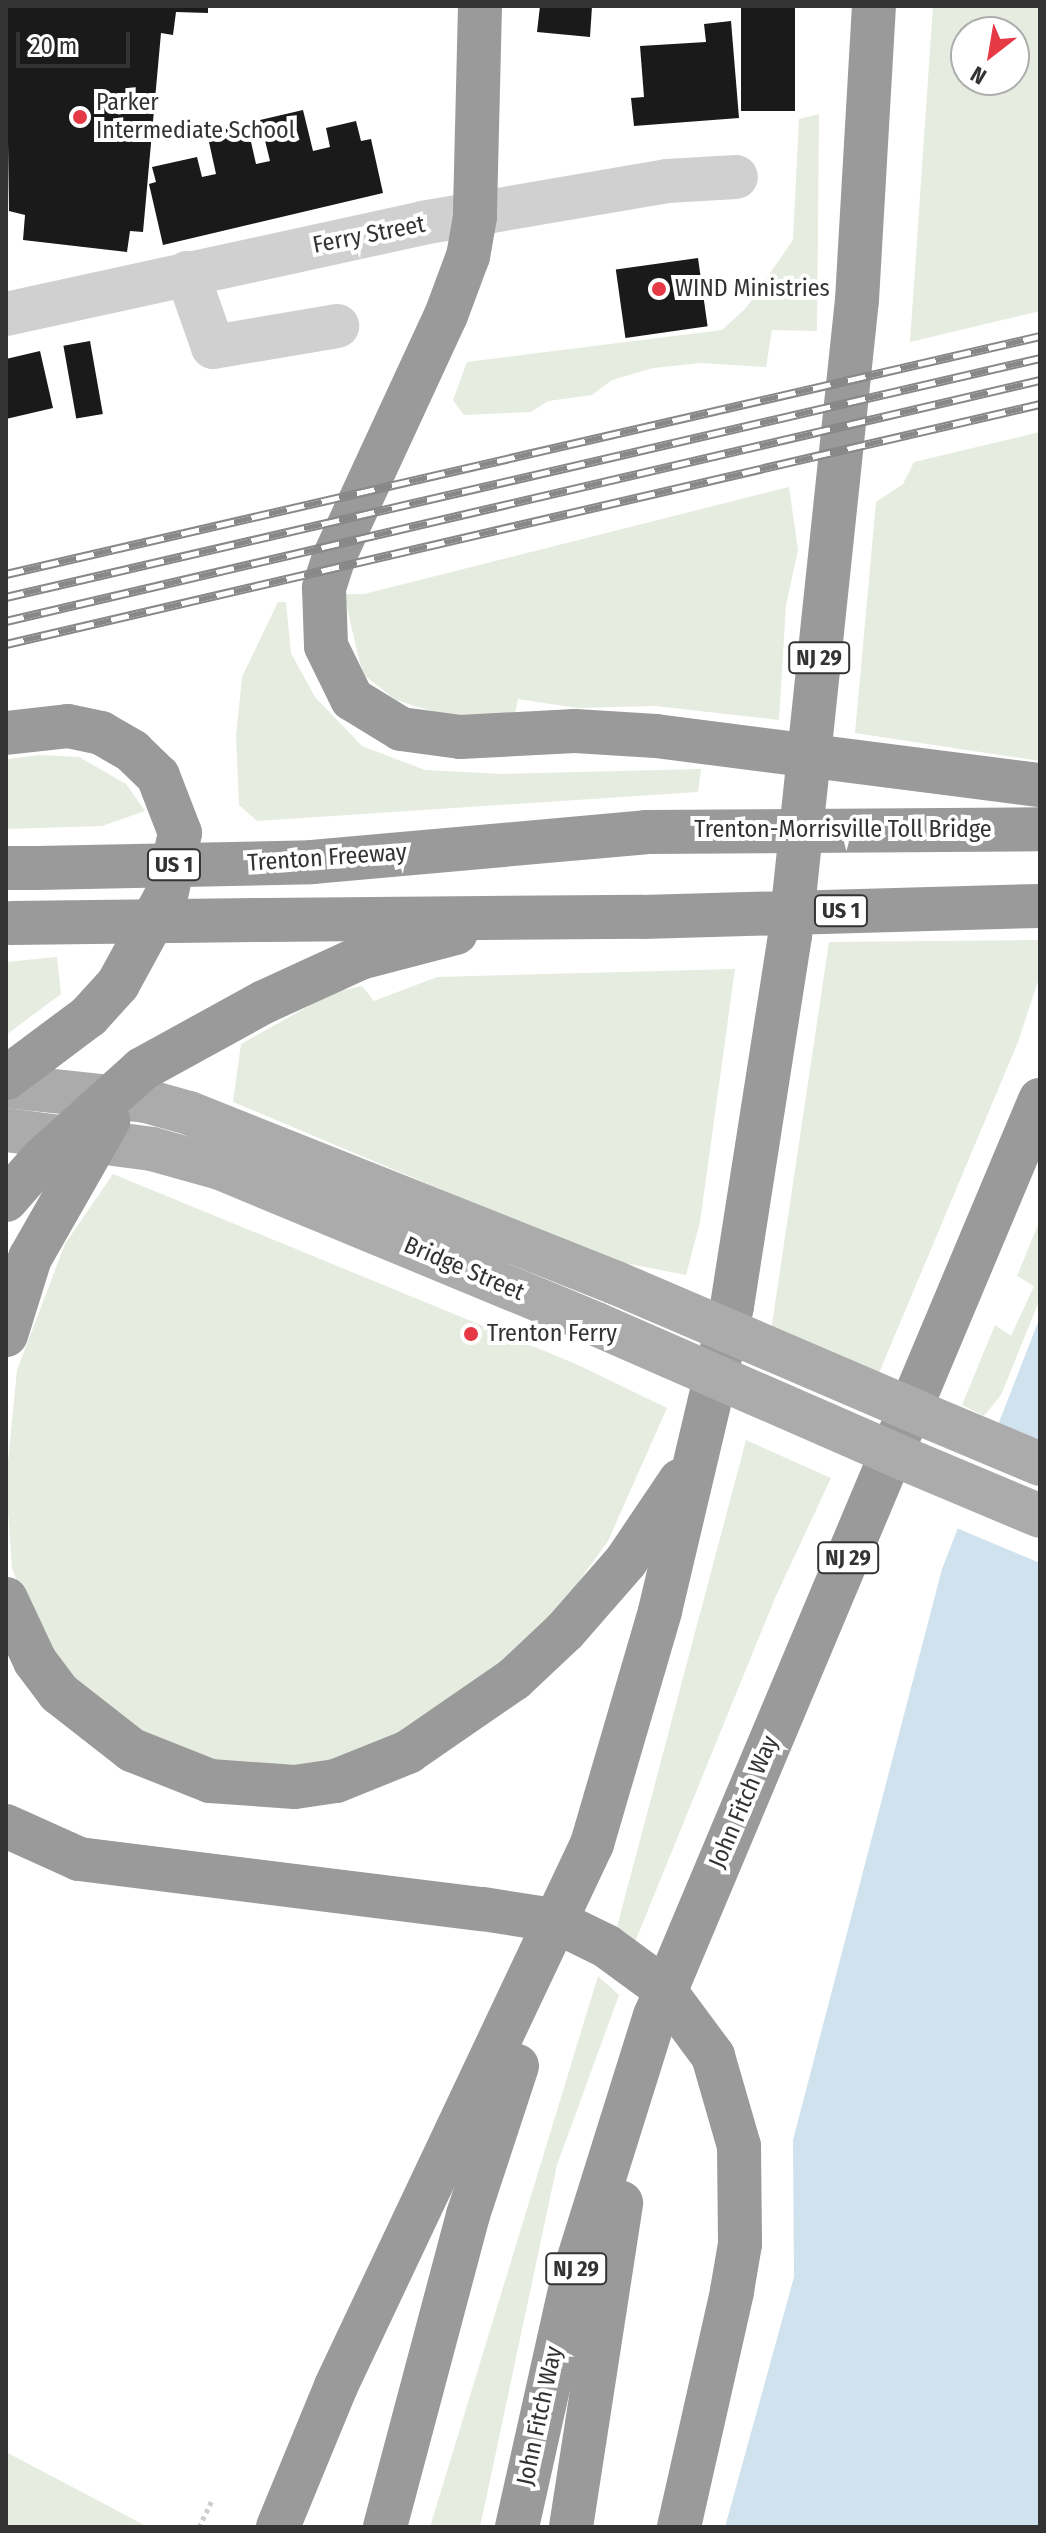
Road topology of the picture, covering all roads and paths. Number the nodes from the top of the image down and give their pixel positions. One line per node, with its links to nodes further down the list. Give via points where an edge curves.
1 (478, 6): 4 (highway)
2 (874, 6): 23 (highway, NJ 29, via 857,300 790,936 732,1306)
3 (736, 177): 4 (street, Ferry Street, via 667,181)
4 (475, 217): 5 (street, Ferry Street); 9 (highway, bridge, via 446,315 324,588 326,646 352,699 401,729 460,737 575,731 656,736)
5 (187, 273): 6 (street, Ferry Street); 7 (street, via 213,347)
6 (6, 314)
7 (337, 326)
8 (6, 733): 17 (highway, via 68,726 101,733 132,751 158,776 180,833 166,896 118,984 89,1016)
9 (1040, 785)
10 (1040, 829): 11 (highway, Trenton-Morrisville Toll Bridge / US 1, bridge)
11 (646, 832): 12 (highway, Trenton Freeway / US 1, bridge, via 312,862)
12 (22, 868)
13 (1040, 906): 14 (highway, US 1, bridge, via 642,917)
14 (569, 914): 15 (highway, US 1, bridge); 16 (highway, bridge, via 474,929 360,958 264,1002)
15 (8, 923)
16 (142, 1069): 21 (highway, bridge, via 41,1160); 22 (highway, bridge, via 74,1173 30,1258)
17 (6, 1078)
18 (6, 1086): 24 (main road, Bridge Street, bridge, via 132,1098 189,1113 614,1282)
19 (1040, 1100): 29 (highway, John Fitch Way / NJ 29)
20 (6, 1130): 25 (main road, Bridge Street, bridge, via 152,1149 220,1168)
21 (6, 1200)
22 (6, 1335)
23 (695, 1459): 26 (highway, via 626,1561 514,1679 408,1752 336,1781 281,1787 210,1781 132,1750 59,1693 35,1661); 28 (highway, NJ 29, via 620,1755)
24 (1040, 1464)
25 (1040, 1516)
26 (6, 1599)
27 (6, 1826): 36 (highway, bridge, via 79,1859 553,1920 606,1946 662,1987 713,2056 739,2146 740,2244)
28 (576, 1885): 32 (highway, via 336,2386); 33 (highway, NJ 29, via 468,2215)
29 (655, 2016): 34 (highway, John Fitch Way / NJ 29, via 573,2277); 35 (highway, via 597,2332)
30 (213, 2498): 31 (path)
31 (199, 2527)
32 (278, 2527)
33 (385, 2527)
34 (517, 2527)
35 (571, 2527)
36 (679, 2527)

